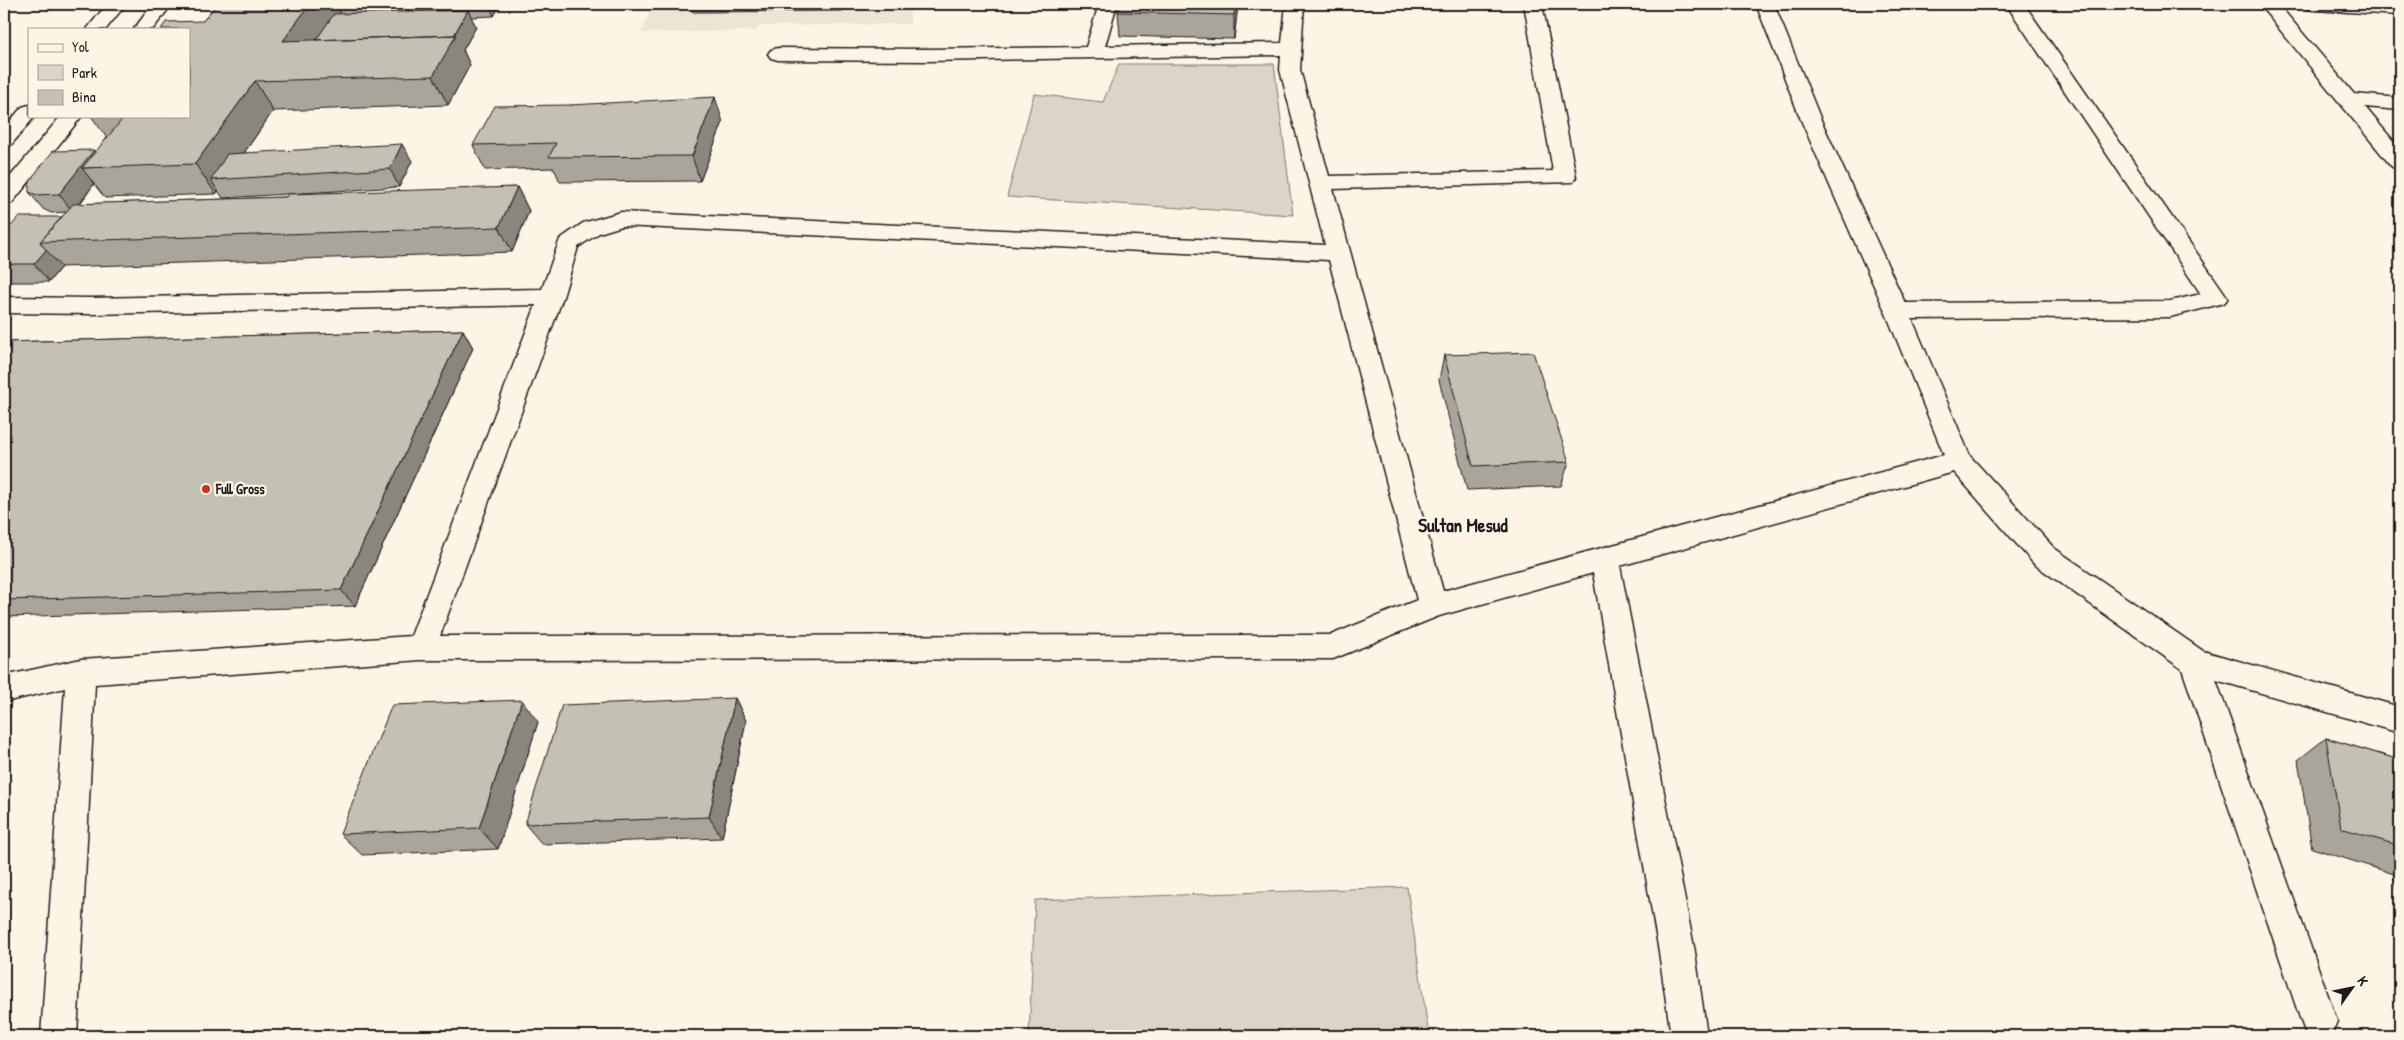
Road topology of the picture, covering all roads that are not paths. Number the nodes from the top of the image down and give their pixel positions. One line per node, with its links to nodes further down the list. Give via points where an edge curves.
1 (117, 4): 11 (street)
2 (163, 4): 12 (street)
3 (1108, 4): 14 (street)
4 (1295, 4): 13 (street)
5 (1533, 4): 22 (street, via 1564,176)
6 (1765, 4): 27 (street, via 1811,120)
7 (2015, 4): 27 (street, via 2216,298 2170,308)
8 (2268, 4): 16 (street)
9 (2313, 4): 10 (street)
10 (2400, 9)
11 (97, 28)
12 (144, 28)
13 (1292, 49): 14 (street); 22 (street, via 1290,70)
14 (1094, 52): 15 (street)
15 (778, 54)
16 (2350, 100): 17 (street); 21 (street)
17 (2400, 104)
18 (28, 112): 20 (street)
19 (70, 118): 23 (street)
20 (4, 141)
21 (2400, 162)
22 (1320, 183): 24 (street)
23 (4, 198)
24 (1339, 253): 25 (street, via 621,219 591,228 568,244); 30 (street)
25 (551, 297): 26 (street); 31 (street)
26 (4, 305)
27 (1897, 311): 28 (street)
28 (1959, 461): 29 (street); 32 (street, via 2044,556)
29 (1604, 558): 30 (street); 38 (street, via 1677,952)
30 (1433, 606): 31 (street, via 1333,647)
31 (421, 648): 33 (street)
32 (2194, 661): 35 (street); 36 (street)
33 (81, 672): 34 (street); 37 (street)
34 (4, 689)
35 (2400, 720)
36 (2319, 1021)
37 (58, 1036)
38 (1689, 1036)

